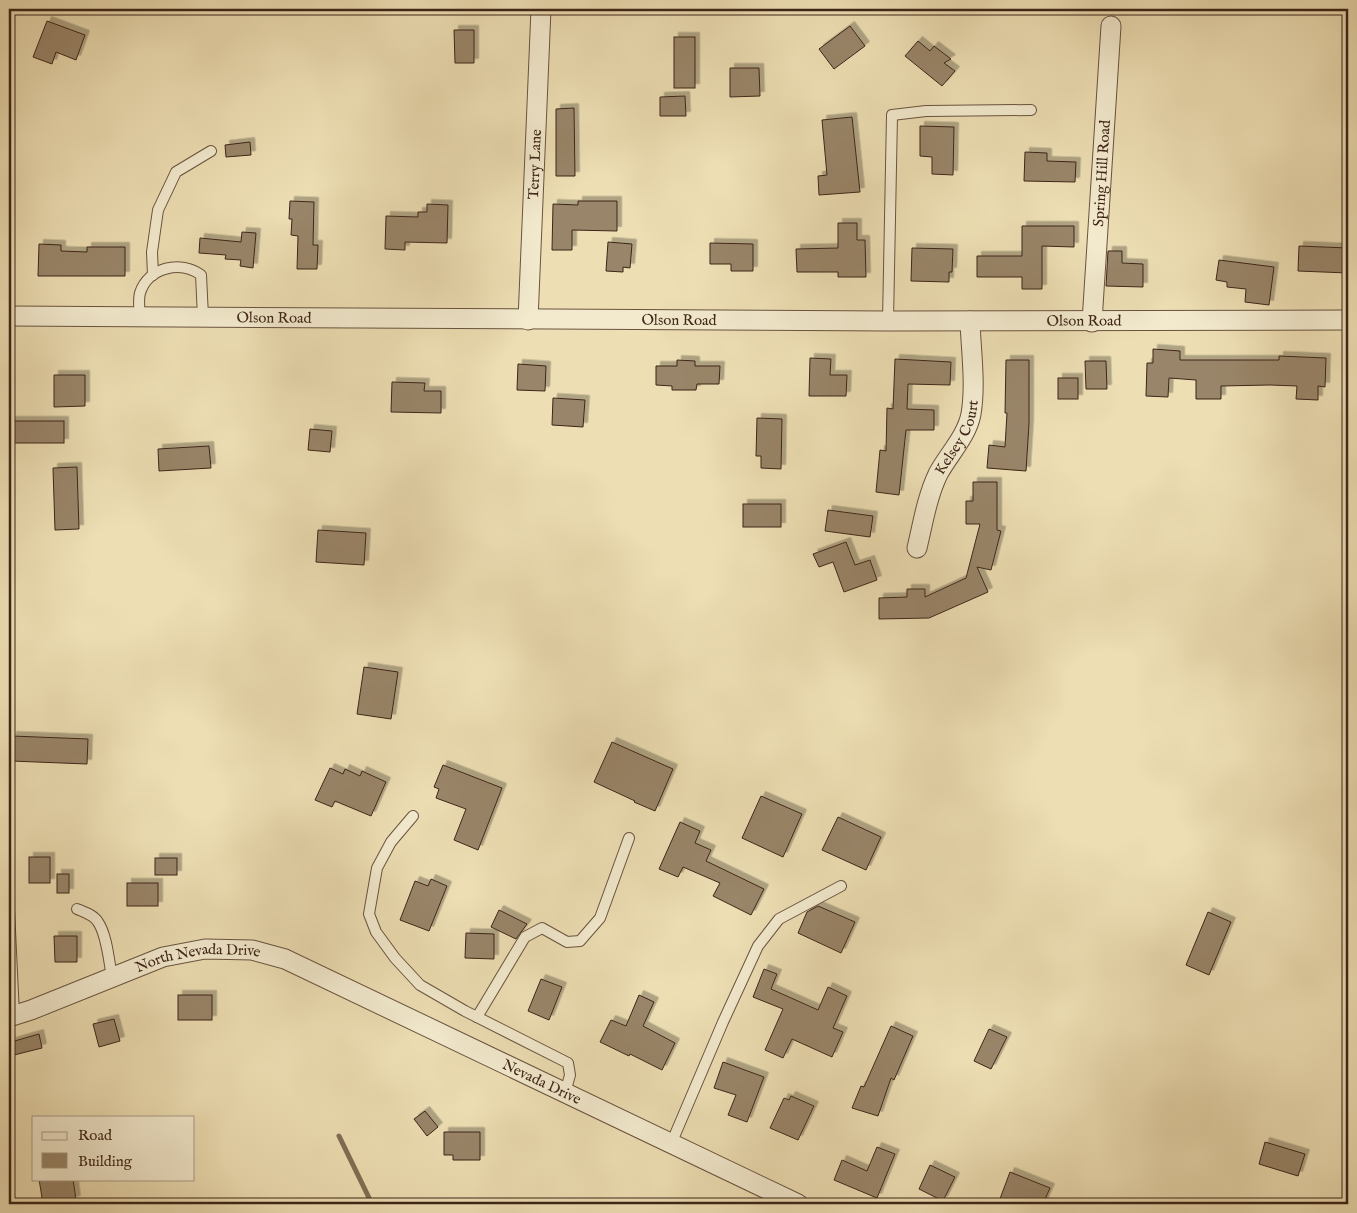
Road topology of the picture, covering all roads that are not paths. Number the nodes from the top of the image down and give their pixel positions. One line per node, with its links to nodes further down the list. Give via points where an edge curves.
1 (541, 9): 9 (street, Terry Lane)
2 (1111, 26): 13 (street, Spring Hill Road)
3 (1032, 110): 11 (lane, via 926,111 892,115)
4 (210, 150): 5 (lane, via 176,172 158,210 152,252)
5 (153, 275): 7 (lane, via 140,293); 8 (lane, via 160,270 183,267 202,275)
6 (9, 316): 7 (street, Olson Road)
7 (139, 317): 8 (street, Olson Road)
8 (203, 317): 9 (street, Olson Road)
9 (528, 320): 11 (street, Olson Road)
10 (1348, 320): 13 (street, Olson Road)
11 (888, 321): 12 (street, Olson Road)
12 (970, 322): 13 (street, Olson Road); 14 (street, Kelsey Court, via 971,416 930,491)
13 (1092, 322)
14 (917, 548)
15 (414, 816): 25 (lane, via 391,842 377,868 369,914 376,932 420,985)
16 (629, 838): 25 (lane, via 600,918 580,941 567,942 542,928 525,937)
17 (9, 843): 18 (lane)
18 (9, 855)
19 (840, 886): 27 (lane, via 779,918 758,946)
20 (78, 908): 23 (lane, via 98,921)
21 (9, 909): 24 (lane)
22 (285, 959): 23 (street, North Nevada Drive, via 252,950 206,949 163,957); 26 (street, Nevada Drive)
23 (112, 977): 24 (street)
24 (12, 1016)
25 (477, 1017): 26 (lane, via 568,1063 570,1075)
26 (565, 1093): 27 (street, Nevada Drive)
27 (672, 1144): 28 (street, Nevada Drive)
28 (798, 1204)

